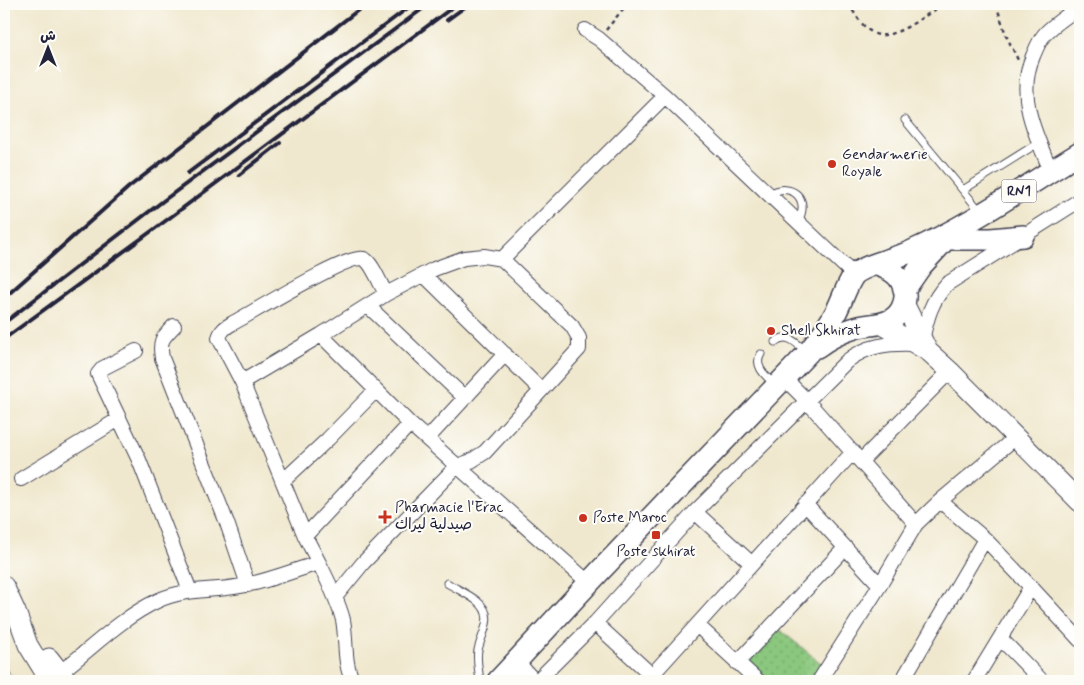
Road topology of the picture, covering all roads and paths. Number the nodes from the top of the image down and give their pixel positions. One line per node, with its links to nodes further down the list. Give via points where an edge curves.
1 (627, 4): 7 (path)
2 (848, 4): 3 (path, via 870,32 881,36 893,34)
3 (946, 4)
4 (996, 4): 8 (path, via 1006,36)
5 (1080, 6): 8 (street, via 1044,35 1030,62)
6 (585, 30): 7 (street)
7 (598, 39): 9 (street)
8 (1027, 76): 11 (street, via 1026,103)
9 (665, 96): 19 (street); 22 (street, via 798,221)
10 (905, 120): 14 (lane)
11 (1038, 143): 13 (street); 14 (lane)
12 (1080, 153): 13 (main road, RN1)
13 (1050, 171): 16 (main road, RN1)
14 (963, 190): 16 (lane)
15 (1080, 200): 18 (street)
16 (982, 213): 17 (main road, RN1)
17 (951, 233): 18 (main road, via 991,239); 20 (main road, RN1); 24 (main road, RN1, via 924,263)
18 (1023, 236): 30 (street, via 943,288 930,309)
19 (502, 259): 21 (street, via 484,256 464,258); 39 (street, via 572,326 578,338 578,349)
20 (877, 264): 22 (main road, RN1, via 861,270); 24 (main road, via 901,280)
21 (424, 275): 23 (street); 33 (street)
22 (850, 283): 26 (main road, via 847,301 850,309 863,322); 32 (main road, RN1, via 826,328)
23 (386, 294): 25 (street); 36 (street, via 370,264 359,258 338,264 224,329 219,338)
24 (904, 296): 26 (main road, RN1, via 896,317); 30 (street)
25 (368, 306): 28 (street); 40 (street)
26 (876, 324): 30 (street); 32 (main road, RN1, via 838,334)
27 (174, 326): 62 (street, via 162,339 162,358 228,523)
28 (322, 335): 36 (street); 38 (street)
29 (774, 342): 32 (lane, via 782,337 790,338)
30 (922, 345): 35 (street); 41 (street, via 886,345 861,352)
31 (136, 351): 42 (street, via 103,368 98,374)
32 (808, 353): 37 (main road, RN1)
33 (504, 354): 39 (street); 40 (street)
34 (762, 354): 37 (lane, via 758,360 759,368)
35 (950, 371): 44 (street); 46 (street)
36 (242, 382): 49 (street)
37 (780, 383): 41 (street); 61 (main road, RN1)
38 (376, 390): 43 (street); 49 (street)
39 (541, 390): 47 (street, via 485,452)
40 (465, 398): 45 (street)
41 (807, 401): 46 (street); 53 (street)
42 (119, 419): 48 (street); 66 (street, via 139,460)
43 (410, 424): 45 (street); 55 (street)
44 (1016, 437): 50 (street); 51 (street)
45 (427, 439): 47 (street)
46 (857, 456): 52 (street); 54 (street)
47 (457, 466): 61 (street); 67 (street)
48 (21, 478)
49 (283, 481): 55 (street)
50 (940, 501): 54 (street); 56 (street)
51 (1080, 502)
52 (805, 504): 57 (street); 59 (street)
53 (695, 512): 59 (street); 68 (street)
54 (916, 524): 63 (street)
55 (305, 536): 58 (street)
56 (984, 539): 65 (street); 85 (street)
57 (845, 548): 63 (street); 73 (street)
58 (319, 563): 62 (street); 67 (street)
59 (752, 564): 69 (street)
60 (447, 583): 79 (lane, via 478,601 486,613 487,624 478,651)
61 (589, 583): 72 (main road, RN1)
62 (248, 585): 66 (street)
63 (880, 585): 84 (street)
64 (4, 586): 76 (street, via 16,612 26,622)
65 (1031, 587): 70 (street); 71 (street)
66 (190, 591): 76 (street, via 158,600 135,613)
67 (336, 596): 78 (street)
68 (595, 623): 75 (street); 82 (street)
69 (697, 625): 73 (street); 75 (street)
70 (1001, 639): 86 (street); 87 (street)
71 (1080, 640)
72 (515, 663): 80 (main road, RN1); 81 (street)
73 (737, 663): 83 (street)
74 (4, 668): 77 (lane)
75 (655, 678)
76 (59, 679)
77 (10, 681)
78 (353, 681)
79 (480, 681)
80 (498, 681)
81 (531, 681)
82 (537, 681)
83 (758, 681)
84 (819, 681)
85 (902, 681)
86 (974, 681)
87 (1042, 681)

